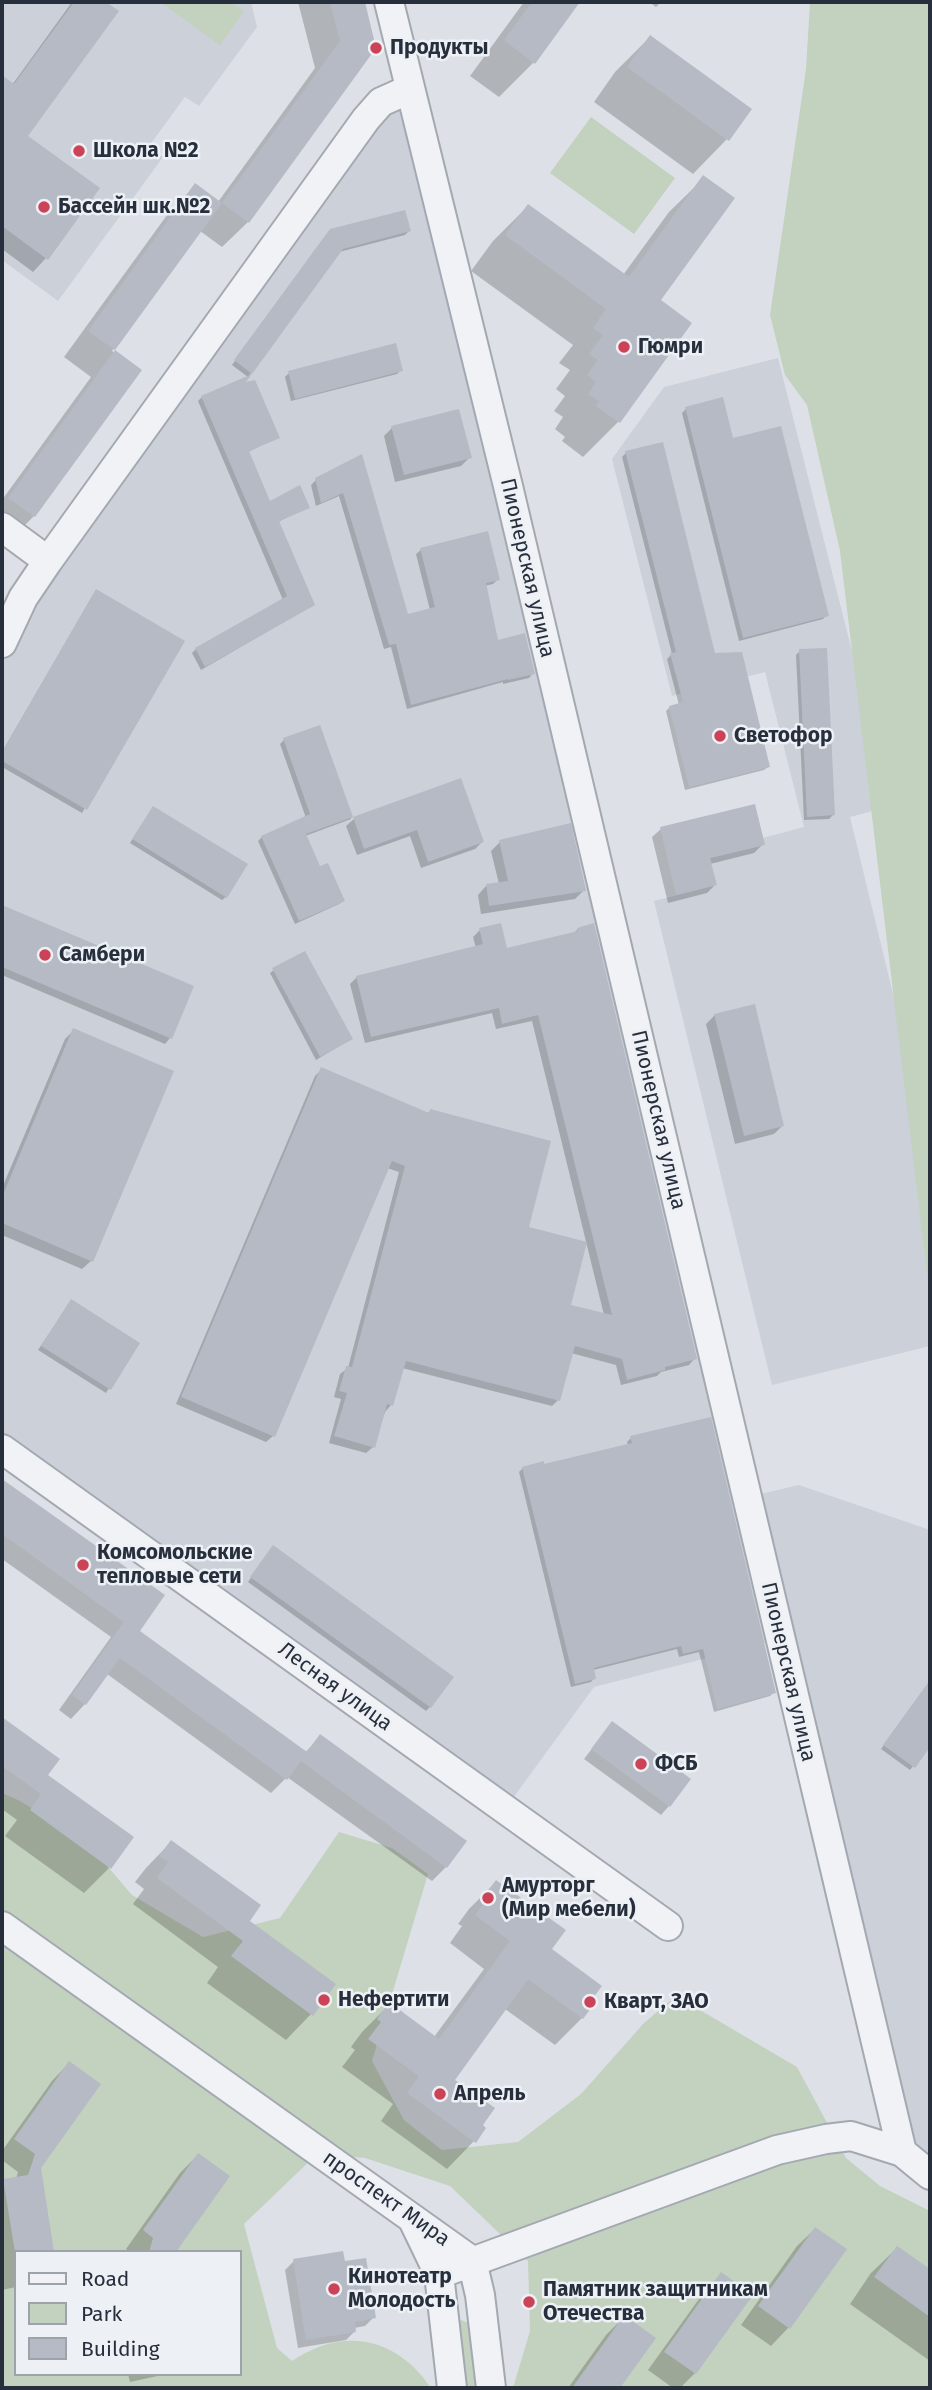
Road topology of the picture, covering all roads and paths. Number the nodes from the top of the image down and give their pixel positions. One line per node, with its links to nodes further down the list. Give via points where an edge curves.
1 (388, 2): 2 (street, Пионерская улица)
2 (410, 89): 4 (street, via 382,102 366,119); 9 (street, Пионерская улица)
3 (2, 527): 4 (street)
4 (48, 561): 5 (street, via 23,598)
5 (2, 643)
6 (2, 1449): 8 (street, Лесная улица)
7 (2, 1926): 11 (street, проспект Мира)
8 (668, 1926)
9 (902, 2152): 10 (street, проспект Мира); 12 (street, проспект Мира, via 851,2136 777,2150)
10 (930, 2175)
11 (411, 2218): 12 (street, проспект Мира); 13 (street)
12 (472, 2261): 13 (street); 15 (street)
13 (439, 2274): 14 (street)
14 (452, 2388)
15 (491, 2388)

